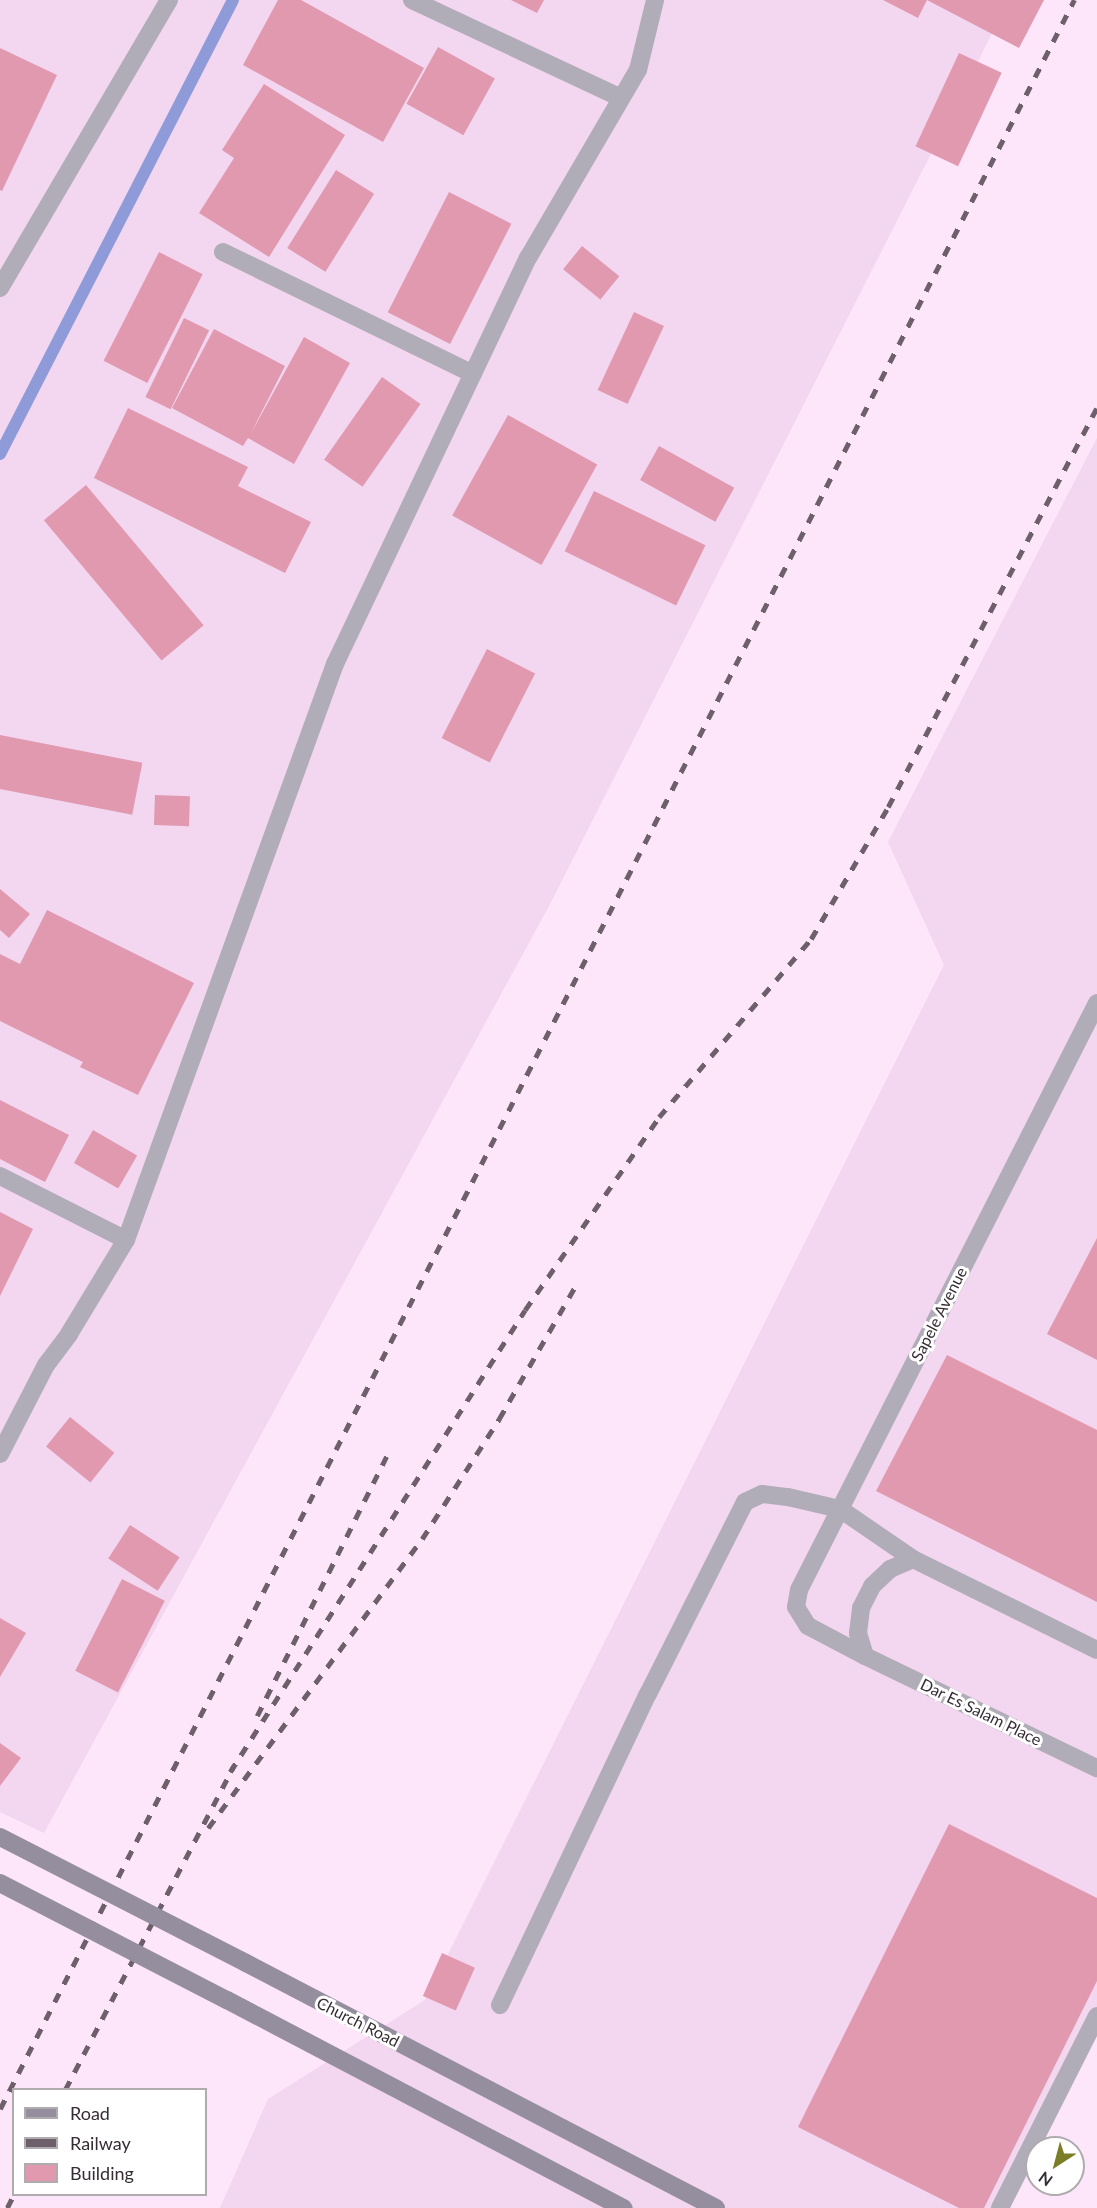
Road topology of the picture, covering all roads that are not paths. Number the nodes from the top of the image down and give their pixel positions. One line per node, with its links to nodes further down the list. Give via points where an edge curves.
1 (169, 0): 6 (street)
2 (412, 0): 4 (street)
3 (655, 0): 4 (street, via 638,70)
4 (621, 98): 7 (street, via 528,258)
5 (223, 252): 7 (street)
6 (0, 288)
7 (473, 374): 10 (street, via 335,664)
8 (1097, 1003): 12 (street, Sapele Avenue)
9 (0, 1176): 10 (street)
10 (126, 1240): 11 (street, via 46,1365)
11 (0, 1454)
12 (840, 1509): 13 (street); 14 (street, Sapele Avenue, via 798,1590 796,1607); 20 (street, via 762,1494 745,1502)
13 (913, 1559): 15 (street); 16 (street, via 890,1569 872,1586 861,1608 858,1633)
14 (808, 1626): 16 (street, Dar Es Salam Place)
15 (1097, 1650)
16 (865, 1656): 17 (street, Dar Es Salam Place)
17 (1097, 1768)
18 (0, 1837): 23 (main road, Church Road, bridge)
19 (0, 1883): 22 (main road, bridge)
20 (500, 2005)
21 (1097, 2016): 24 (street)
22 (624, 2208)
23 (716, 2208)
24 (1000, 2208)

